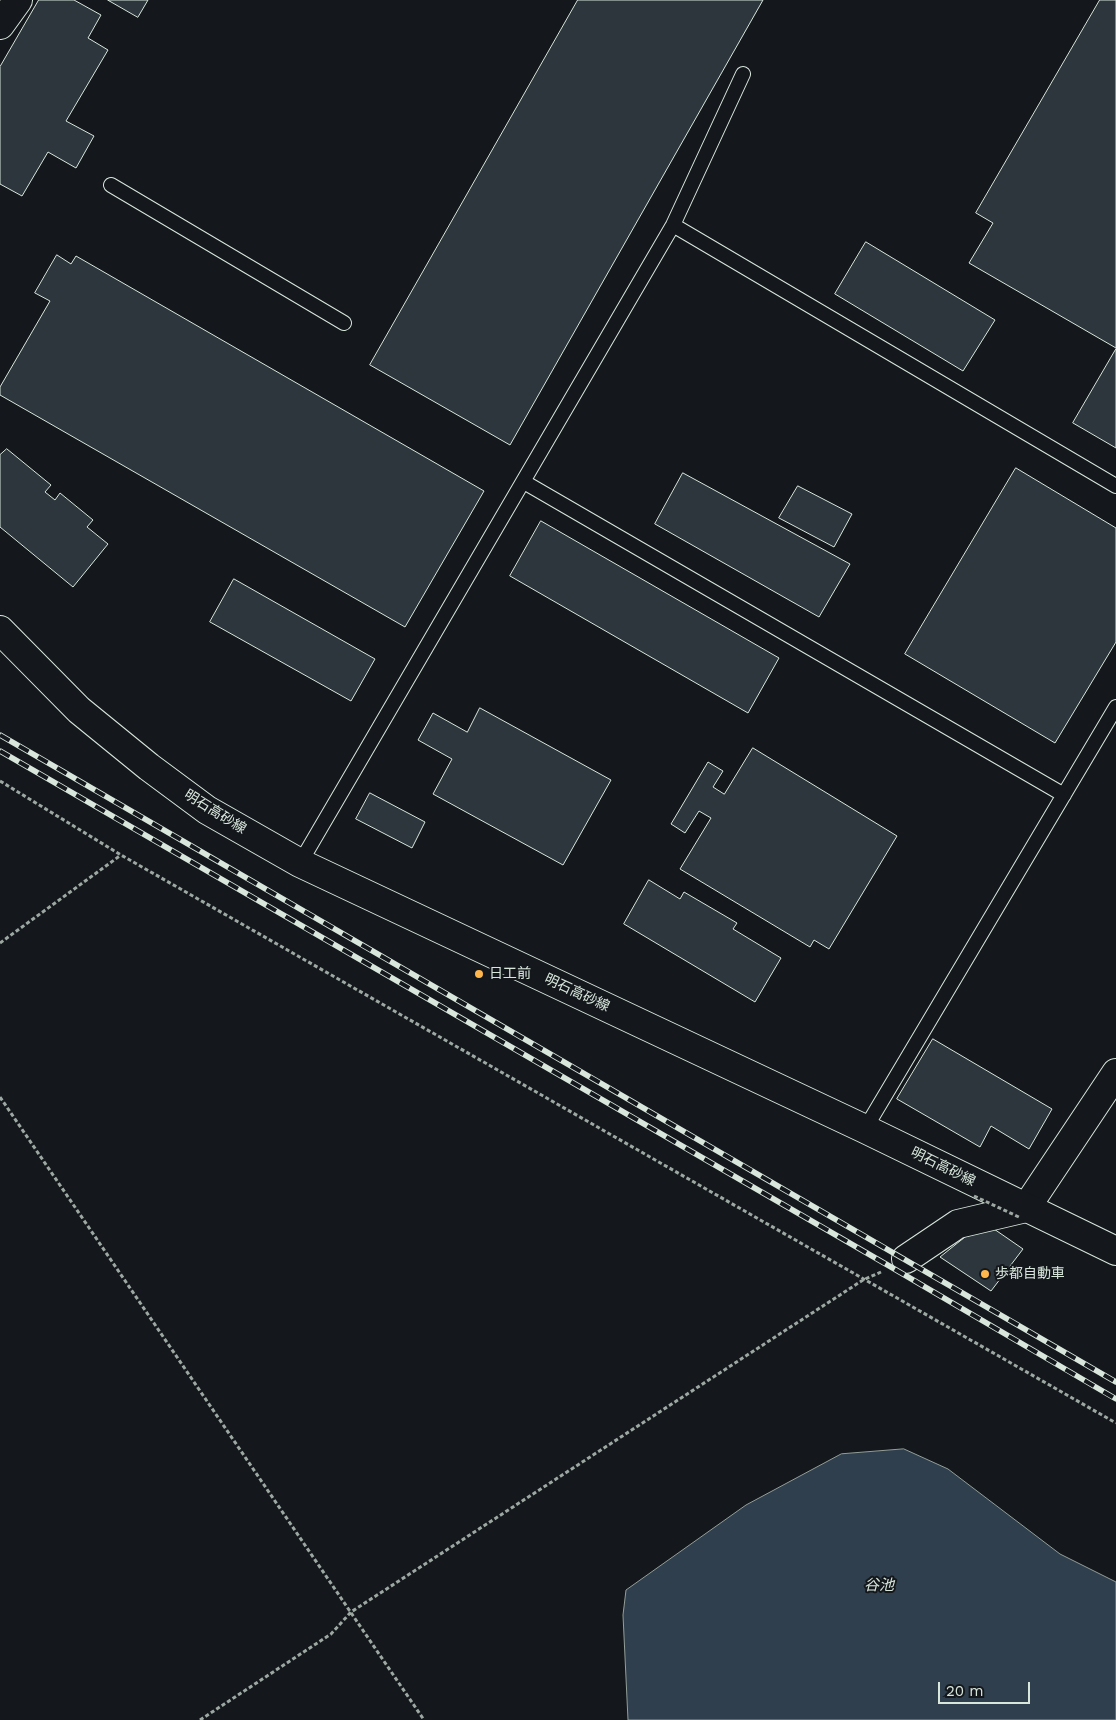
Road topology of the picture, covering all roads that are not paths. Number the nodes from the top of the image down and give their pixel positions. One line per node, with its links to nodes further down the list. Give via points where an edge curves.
1 (18, 0): 2 (main road)
2 (0, 26)
3 (743, 74): 5 (lane)
4 (111, 185): 6 (lane)
5 (673, 225): 7 (lane); 8 (lane)
6 (344, 323)
7 (524, 482): 11 (lane); 12 (lane)
8 (1116, 486)
9 (0, 630): 12 (main road, 明石高砂線, via 79,710 149,767 207,810)
10 (1116, 707): 11 (lane)
11 (1064, 795): 14 (lane)
12 (300, 863): 14 (main road, 明石高砂線)
13 (1116, 1073): 15 (main road)
14 (865, 1129): 15 (main road, 明石高砂線)
15 (1024, 1213): 16 (main road, 明石高砂線); 17 (main road, via 958,1224)
16 (1116, 1251)
17 (906, 1258)

